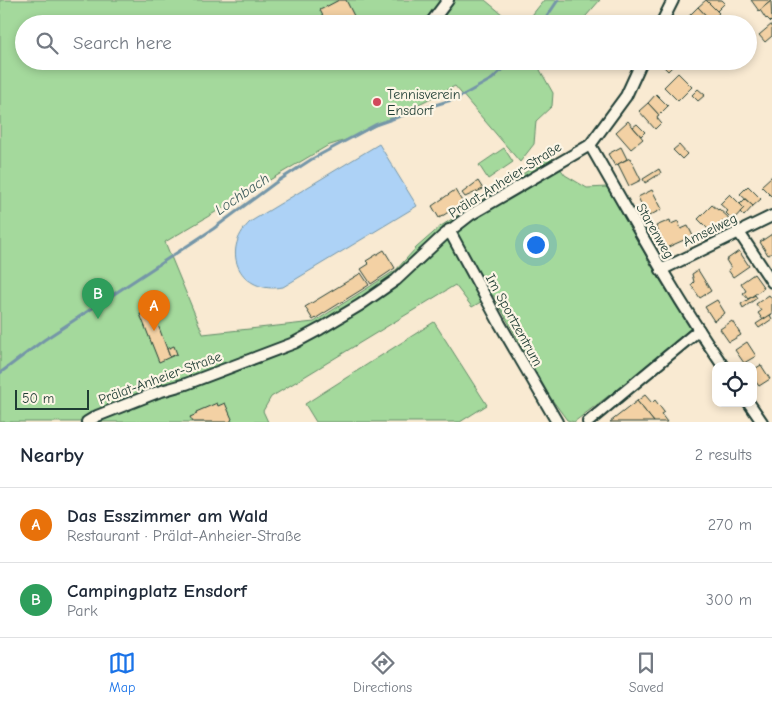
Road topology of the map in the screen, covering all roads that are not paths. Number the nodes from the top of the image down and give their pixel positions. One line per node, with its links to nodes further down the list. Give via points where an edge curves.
1 (448, 0): 3 (street)
2 (674, 0): 4 (street)
3 (437, 15)
4 (666, 15)
5 (638, 70): 6 (street, Prälat-Anheier-Straße, via 626,96)
6 (590, 145): 8 (street, Prälat-Anheier-Straße); 10 (street, Starenweg)
7 (772, 216): 9 (street, Amselweg)
8 (449, 230): 15 (street, Prälat-Anheier-Straße, via 384,290 294,343 158,392); 16 (street, Im Sportzentrum)
9 (738, 231): 10 (street, Amselweg); 11 (street)
10 (661, 270): 12 (street, Starenweg)
11 (772, 282)
12 (699, 330): 13 (street, Starenweg); 17 (street)
13 (720, 362)
14 (752, 407): 18 (street)
15 (87, 422)
16 (557, 422)
17 (588, 422)
18 (762, 422)

